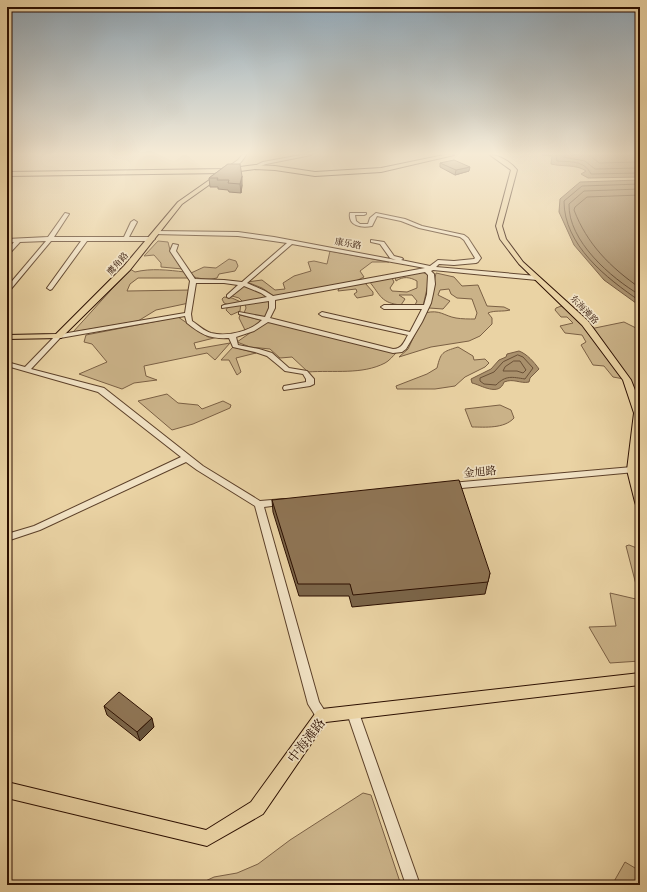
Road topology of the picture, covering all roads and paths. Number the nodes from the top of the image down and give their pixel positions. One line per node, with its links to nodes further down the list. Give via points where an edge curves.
1 (189, 197): 6 (main road, 鹰角路, via 180,203)
2 (507, 197): 21 (main road, 东海滩路, via 499,226 503,239 521,264)
3 (66, 214): 7 (street)
4 (364, 214): 18 (street, via 352,214 355,224 370,225 376,214 462,236 478,258 476,261)
5 (134, 222): 9 (street)
6 (154, 236): 9 (street, 康乐路); 13 (street, 康乐路, via 238,234); 36 (main road, 鹰角路, via 127,268)
7 (50, 239): 8 (street, 康乐路); 10 (street, 康乐路); 24 (street)
8 (85, 239): 9 (street, 康乐路); 25 (street)
9 (126, 239)
10 (19, 240): 11 (street, 康乐路); 15 (street)
11 (7, 241)
12 (372, 241): 17 (street, via 382,243)
13 (291, 242): 16 (street, 康乐路); 23 (street)
14 (175, 245): 22 (street, via 173,251)
15 (7, 253)
16 (345, 253): 17 (street, via 348,250); 19 (street, 康乐路)
17 (392, 257): 18 (street, via 426,263)
18 (438, 262): 19 (street)
19 (432, 268): 20 (street); 21 (street, 康乐路)
20 (425, 270): 27 (street); 30 (street, via 432,280)
21 (537, 278): 43 (main road, 东海滩路, via 585,323 627,380 638,412)
22 (192, 281): 23 (street); 32 (street)
23 (243, 283): 26 (street); 27 (street, via 258,288)
24 (9, 288)
25 (50, 288)
26 (229, 296)
27 (272, 298): 28 (street); 34 (street, via 272,310)
28 (224, 306)
29 (384, 307): 30 (street)
30 (426, 308): 35 (street)
31 (240, 313): 34 (street)
32 (188, 314): 36 (street); 37 (street, via 189,322 204,333 211,336)
33 (322, 314): 35 (street)
34 (266, 320): 35 (street, via 393,351 404,348); 37 (street, via 254,329)
35 (412, 334)
36 (58, 336): 38 (main road); 40 (street, 鹰角路)
37 (232, 336): 41 (street, via 235,346 268,353 287,370 305,372 310,379 310,384)
38 (7, 337)
39 (7, 364): 40 (street)
40 (26, 370): 42 (street, via 101,390)
41 (288, 388)
42 (187, 458): 47 (street); 48 (street, via 38,528)
43 (632, 470): 44 (street, 金旭路); 46 (main road, 东海滩路)
44 (441, 487)
45 (290, 501): 47 (street)
46 (640, 502)
47 (259, 504): 51 (street, via 314,704)
48 (7, 538)
49 (640, 679): 50 (main road, 中海滩路)
50 (353, 713): 51 (main road, 中海滩路); 53 (street)
51 (322, 716): 52 (main road, 中海滩路, via 257,808 206,838)
52 (7, 790)
53 (413, 885)

